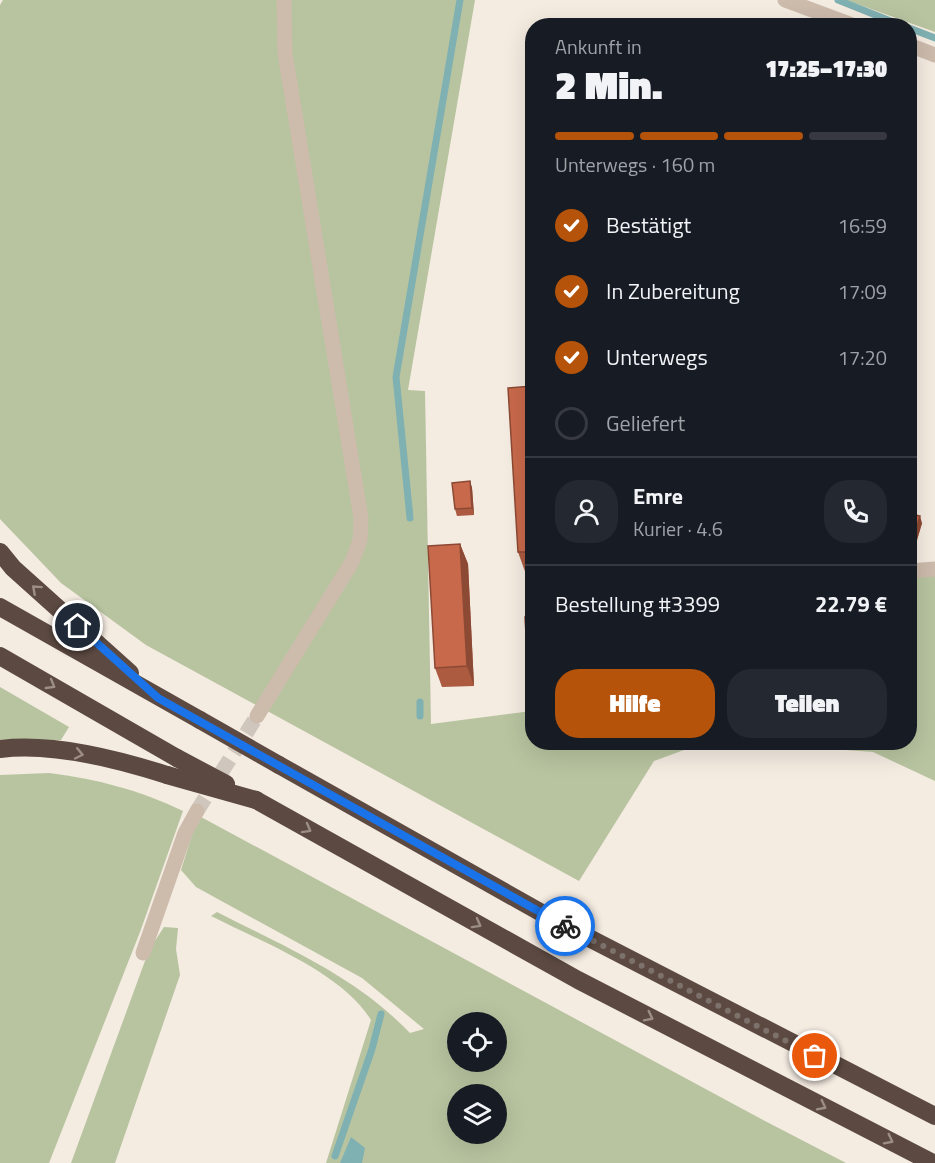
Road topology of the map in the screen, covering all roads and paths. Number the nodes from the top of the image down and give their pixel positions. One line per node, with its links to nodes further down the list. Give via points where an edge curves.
1 (284, 0): 12 (street, via 285,53 361,518 360,540 352,562)
2 (785, 0): 3 (street)
3 (833, 18)
4 (917, 48): 5 (street)
5 (935, 55)
6 (0, 552): 11 (highway, one-way to 6)
7 (935, 569): 8 (street)
8 (917, 570)
9 (0, 607): 11 (highway)
10 (0, 656): 14 (highway, one-way to 14, bridge)
11 (158, 698): 17 (highway, bridge, via 556,921)
12 (257, 716)
13 (0, 749): 14 (highway, one-way to 14, bridge, via 70,752 138,766)
14 (256, 800): 18 (highway, one-way to 18, via 578,980)
15 (197, 811): 16 (street, via 185,833)
16 (143, 953)
17 (935, 1116)
18 (933, 1163)

